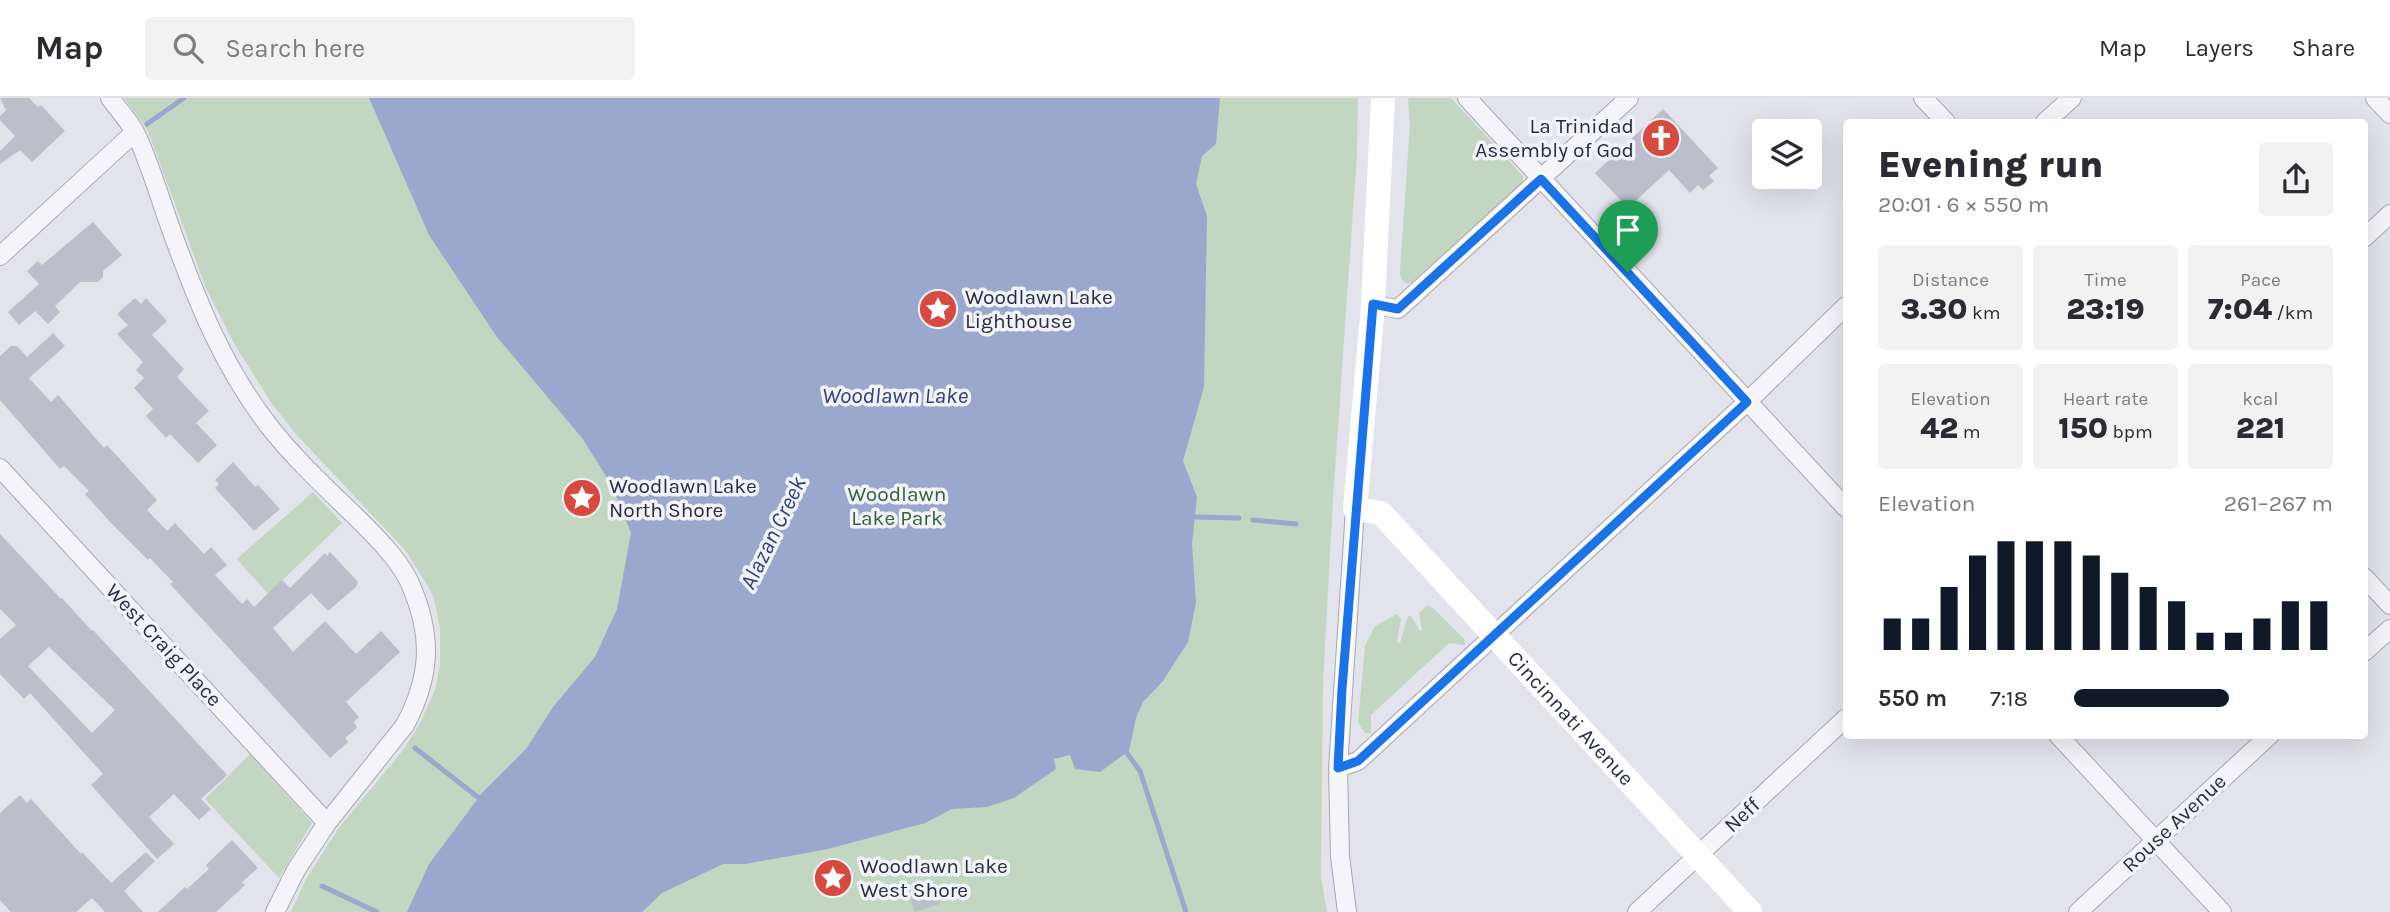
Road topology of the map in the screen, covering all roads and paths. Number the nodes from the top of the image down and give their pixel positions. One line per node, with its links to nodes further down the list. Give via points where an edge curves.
1 (110, 98): 11 (street)
2 (1383, 98): 16 (street)
3 (1467, 98): 12 (street)
4 (1629, 98): 12 (street)
5 (1923, 98): 9 (street)
6 (2072, 98): 10 (street)
7 (2375, 98): 8 (street)
8 (2390, 114)
9 (1942, 119)
10 (2049, 119)
11 (135, 132): 15 (street); 31 (street, via 194,292 233,373 268,425 385,547 417,600 427,648 423,686 405,725)
12 (1541, 179): 16 (street, via 1398,309); 18 (street)
13 (2390, 214): 14 (street)
14 (2368, 234)
15 (0, 256)
16 (1373, 304): 21 (street)
17 (1843, 309): 18 (street)
18 (1747, 402): 20 (street); 25 (street)
19 (0, 468): 31 (street, West Craig Place)
20 (1843, 505)
21 (1355, 509): 25 (street, Cincinnati Avenue, via 1381,513); 30 (street)
22 (2368, 581): 23 (street)
23 (2390, 605)
24 (2390, 629): 26 (street)
25 (1493, 635): 30 (street, via 1358,761); 33 (street, Cincinnati Avenue)
26 (2368, 648)
27 (1843, 721): 33 (street, Neff)
28 (2062, 739): 32 (street)
29 (2266, 739): 32 (street, Rouse Avenue)
30 (1338, 768): 35 (street)
31 (327, 823): 34 (street)
32 (2156, 840): 38 (street, Rouse Avenue); 39 (street)
33 (1698, 856): 36 (street, Neff); 37 (street, Cincinnati Avenue)
34 (275, 912)
35 (1347, 912)
36 (1637, 912)
37 (1750, 912)
38 (2078, 912)
39 (2222, 912)

